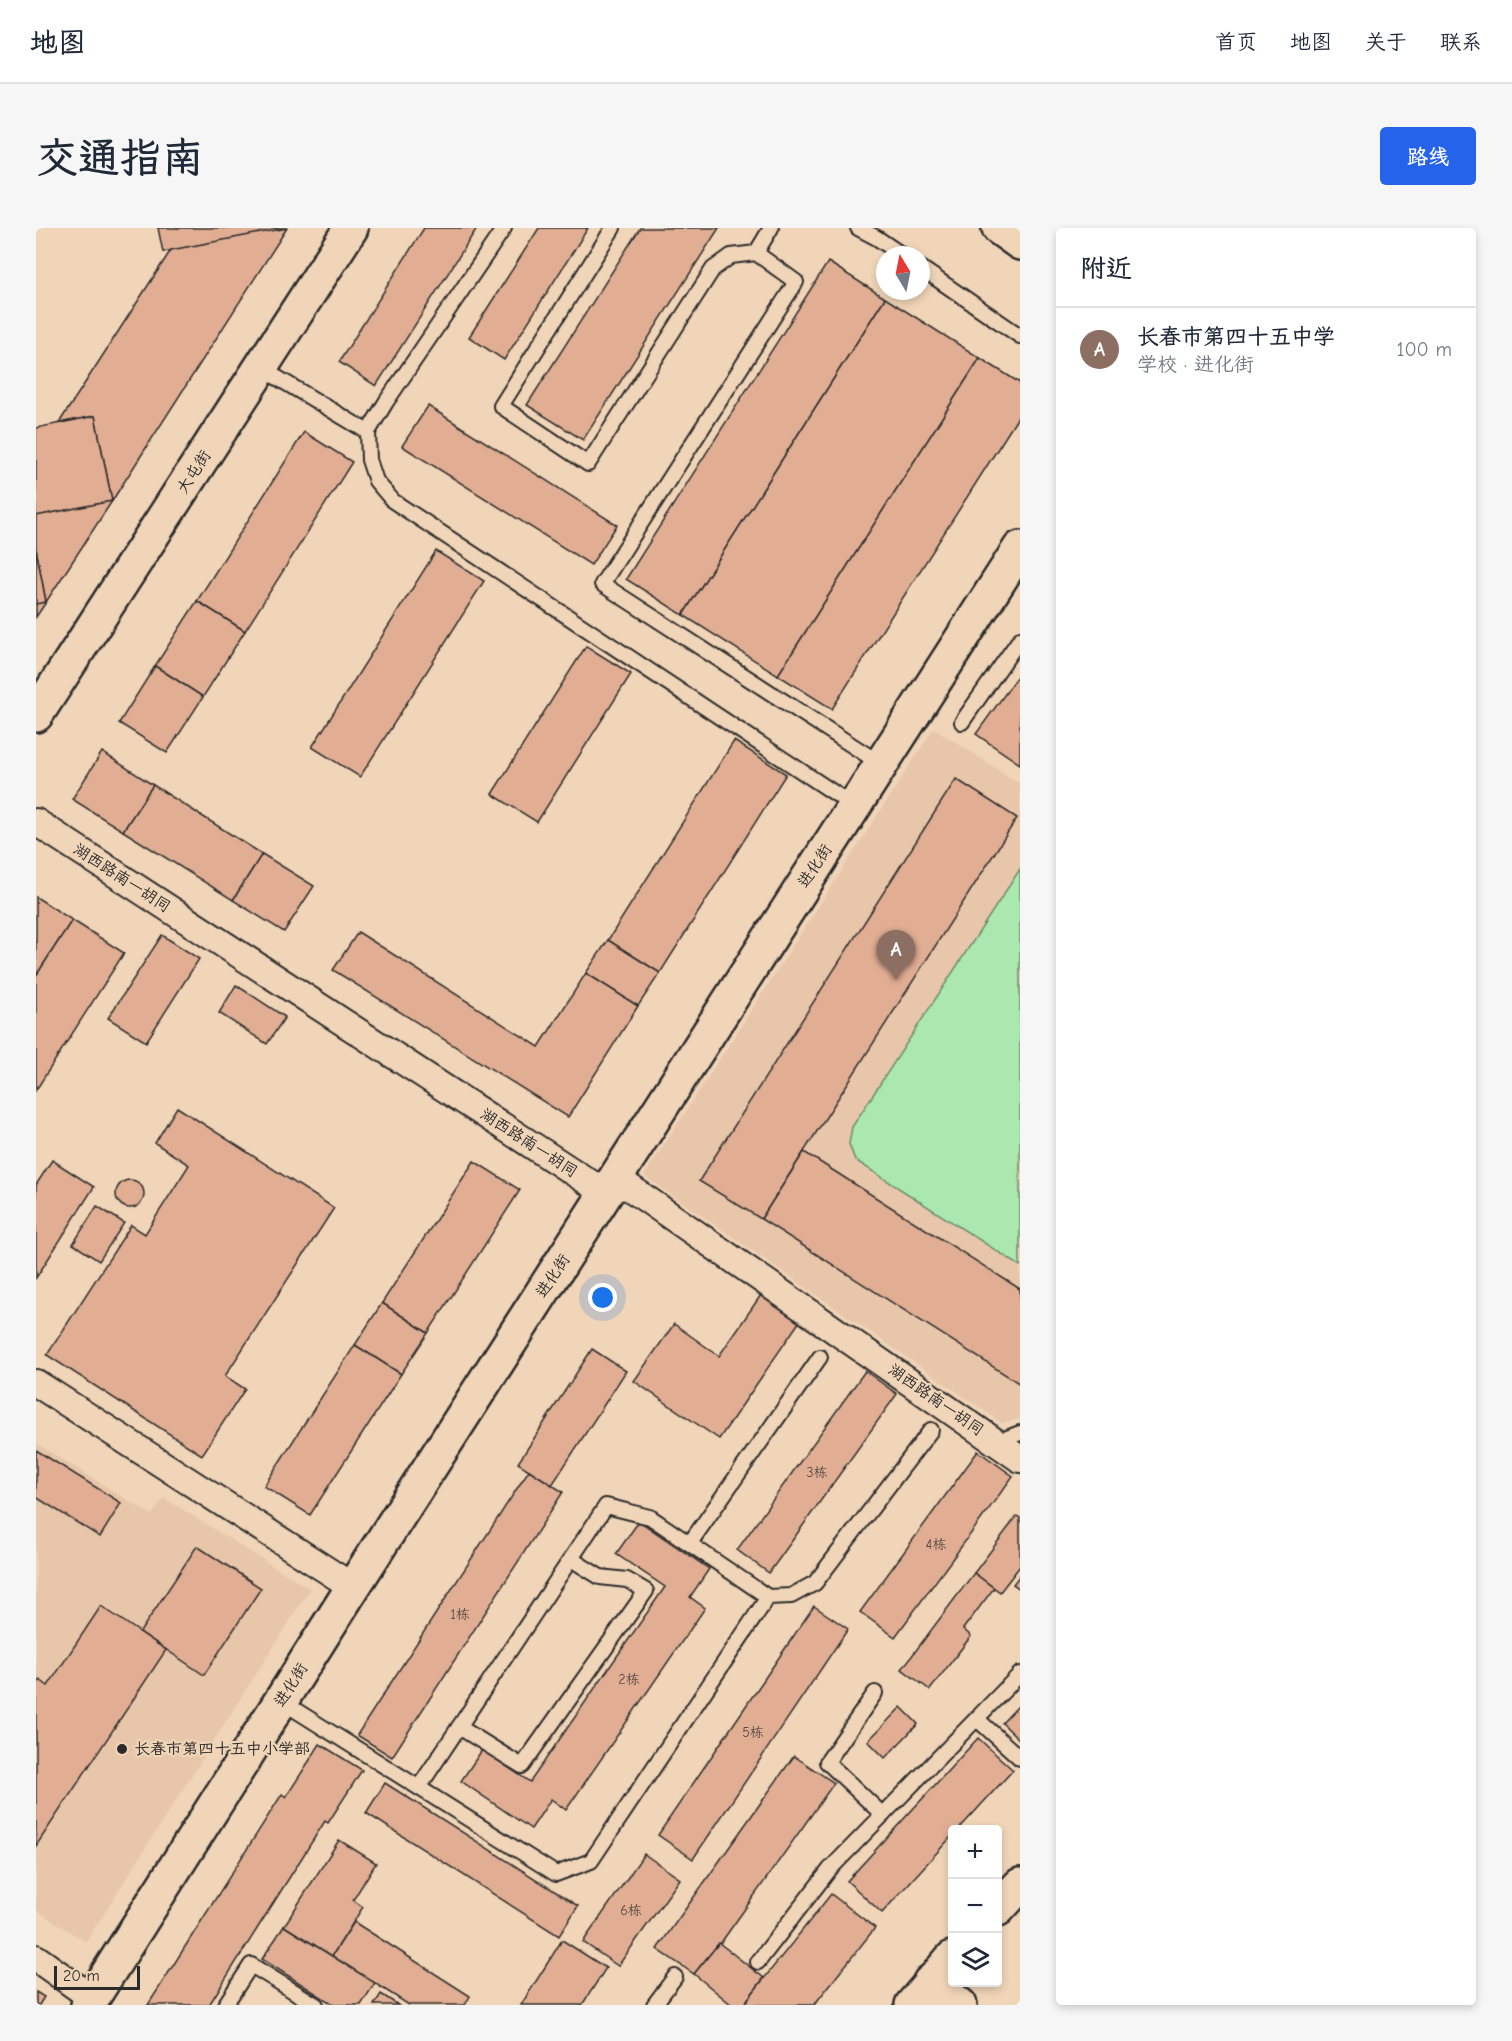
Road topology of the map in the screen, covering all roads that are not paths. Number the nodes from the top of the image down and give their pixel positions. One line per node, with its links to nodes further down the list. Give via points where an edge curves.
1 (351, 228): 13 (street, 大屯街)
2 (504, 228): 14 (lane)
3 (613, 228): 10 (lane, via 501,406 588,464 713,269 731,255)
4 (771, 228): 10 (lane)
5 (858, 228): 7 (lane)
6 (999, 228): 8 (street)
7 (880, 233): 9 (lane)
8 (1020, 243)
9 (893, 246)
10 (756, 253): 19 (lane, via 796,282 602,584)
11 (930, 274): 12 (lane)
12 (1020, 336)
13 (261, 368): 14 (lane); 17 (street, 大屯街)
14 (368, 432): 20 (lane, via 369,460 376,481 393,501)
15 (1020, 548): 19 (street, 进化街)
16 (1020, 639): 18 (lane)
17 (36, 715)
18 (962, 722)
19 (881, 764): 20 (street, 进化街)
20 (854, 806): 22 (street, 进化街)
21 (36, 822): 22 (street, 湖西路南一胡同, via 593,1185)
22 (610, 1186): 26 (street, 湖西路南一胡同, via 629,1187); 30 (street, 进化街)
23 (820, 1357): 28 (lane)
24 (36, 1383): 30 (street)
25 (930, 1430): 31 (lane, via 815,1583 791,1596)
26 (1008, 1437): 27 (street, 湖西路南一胡同)
27 (1020, 1459)
28 (690, 1543): 29 (lane, via 650,1517 606,1506); 31 (lane)
29 (571, 1559): 36 (lane); 36 (lane, via 600,1577 627,1580 646,1591 522,1766)
30 (353, 1587): 34 (street, 进化街)
31 (768, 1597): 38 (lane, via 591,1861 556,1874)
32 (1020, 1674): 35 (lane)
33 (875, 1693): 39 (lane, via 826,1762)
34 (281, 1701): 38 (lane); 47 (street, 进化街)
35 (977, 1719): 37 (lane); 39 (lane)
36 (459, 1727): 38 (lane)
37 (1020, 1758)
38 (419, 1787)
39 (883, 1815): 43 (lane, via 830,1869)
40 (1020, 1885): 41 (street)
41 (1002, 1905)
42 (36, 1958): 47 (street)
43 (758, 1962)
44 (948, 1963): 46 (street)
45 (675, 1977): 50 (lane)
46 (921, 1994): 51 (street)
47 (90, 2002)
48 (225, 2005): 49 (lane, via 251,1965)
49 (316, 2005)
50 (654, 2005)
51 (960, 2005)

